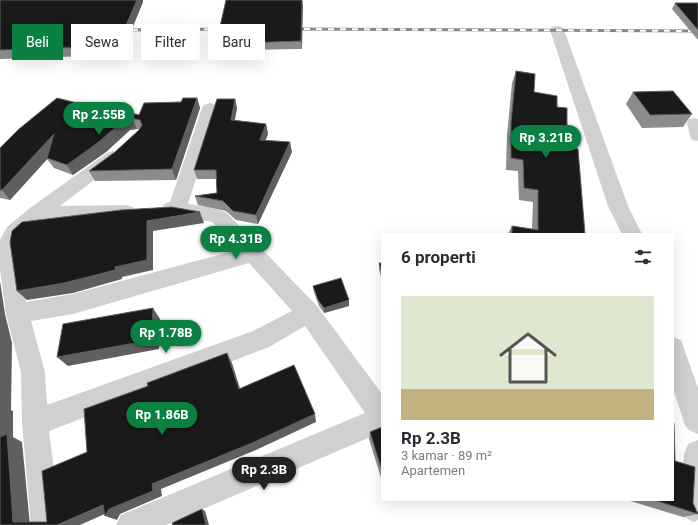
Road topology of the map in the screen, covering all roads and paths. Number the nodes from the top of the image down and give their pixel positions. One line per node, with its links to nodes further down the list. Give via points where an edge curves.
1 (557, 30): 6 (street, via 618,206)
2 (210, 108): 4 (street)
3 (131, 141): 5 (street)
4 (177, 209): 5 (street, via 113,213); 7 (street, via 219,217)
5 (36, 213): 9 (street, via 14,232 9,246)
6 (632, 233)
7 (252, 254): 8 (street); 9 (street, via 72,304)
8 (309, 313): 11 (street); 14 (street, via 261,339)
9 (17, 314): 14 (street, via 33,372)
10 (674, 351): 13 (street)
11 (381, 415)
12 (381, 419): 18 (street)
13 (698, 422)
14 (35, 423): 17 (street)
15 (698, 454): 16 (street)
16 (694, 508)
17 (46, 525)
18 (131, 525)

